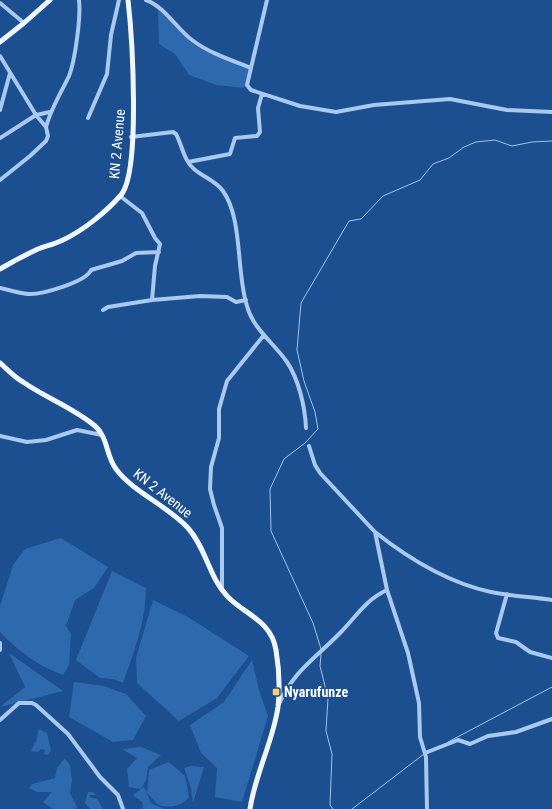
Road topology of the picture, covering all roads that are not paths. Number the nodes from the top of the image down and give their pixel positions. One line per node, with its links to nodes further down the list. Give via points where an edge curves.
1 (50, 0): 8 (main road)
2 (79, 0): 15 (street, via 80,16 71,70)
3 (119, 0): 18 (street, via 111,35 107,74)
4 (130, 0): 20 (main road, KN 2 Avenue, via 134,62)
5 (146, 0): 11 (street, via 162,10 192,40 212,52)
6 (267, 0): 11 (street)
7 (0, 3): 8 (street)
8 (24, 23): 9 (main road)
9 (0, 42)
10 (0, 56): 12 (street)
11 (251, 68): 13 (street, via 247,85 251,90)
12 (10, 73): 14 (street); 17 (street)
13 (262, 94): 16 (street, via 300,106 336,112 374,105 450,99 507,110); 22 (street, via 258,108 260,132 257,136 235,138 230,154)
14 (0, 110)
15 (50, 112): 17 (street); 19 (street)
16 (552, 112)
17 (36, 115): 19 (street); 21 (street)
18 (88, 118)
19 (46, 127): 23 (street, via 46,141)
20 (131, 137): 22 (street, via 173,132); 24 (main road, KN 2 Avenue, via 130,173 128,183)
21 (0, 138)
22 (188, 162): 29 (street, via 194,170 222,190 231,208 242,288)
23 (0, 180)
24 (120, 196): 25 (street, via 138,209 145,218 160,244); 26 (main road, KN 2 Avenue, via 63,240 38,249)
25 (159, 252): 27 (street, via 136,253 42,293 28,294); 28 (street)
26 (0, 269)
27 (0, 288)
28 (152, 300): 29 (street, via 200,296 227,297 236,302); 30 (street)
29 (246, 300): 31 (street, via 253,322)
30 (103, 310)
31 (264, 335): 33 (street, via 293,372); 39 (street, via 227,381 219,409 219,438 211,467 210,489 222,528)
32 (0, 363): 34 (main road, KN 2 Avenue, via 23,382 94,425)
33 (306, 428)
34 (102, 435): 35 (street, via 77,430 46,440 27,442); 39 (main road, KN 2 Avenue, via 116,470 190,530)
35 (0, 436)
36 (309, 446): 37 (street, via 320,473)
37 (375, 532): 38 (street); 40 (street, via 437,573 476,587)
38 (387, 590): 45 (street, via 370,599 342,631 304,667 287,687); 48 (street, via 415,680 420,737)
39 (222, 591): 45 (main road, KN 2 Avenue, via 262,622 272,637 278,668)
40 (507, 594): 41 (street); 44 (street, via 496,633 498,638 516,642 530,652)
41 (552, 600)
42 (0, 643): 43 (street)
43 (0, 650)
44 (552, 658)
45 (278, 707): 50 (main road, KN 2 Avenue)
46 (552, 719): 48 (street, via 516,732 488,736 470,744 458,740)
47 (0, 720): 49 (street, via 19,703 36,705 68,734 97,774 118,795)
48 (425, 752): 51 (street)
49 (123, 809)
50 (250, 809)
51 (427, 809)

